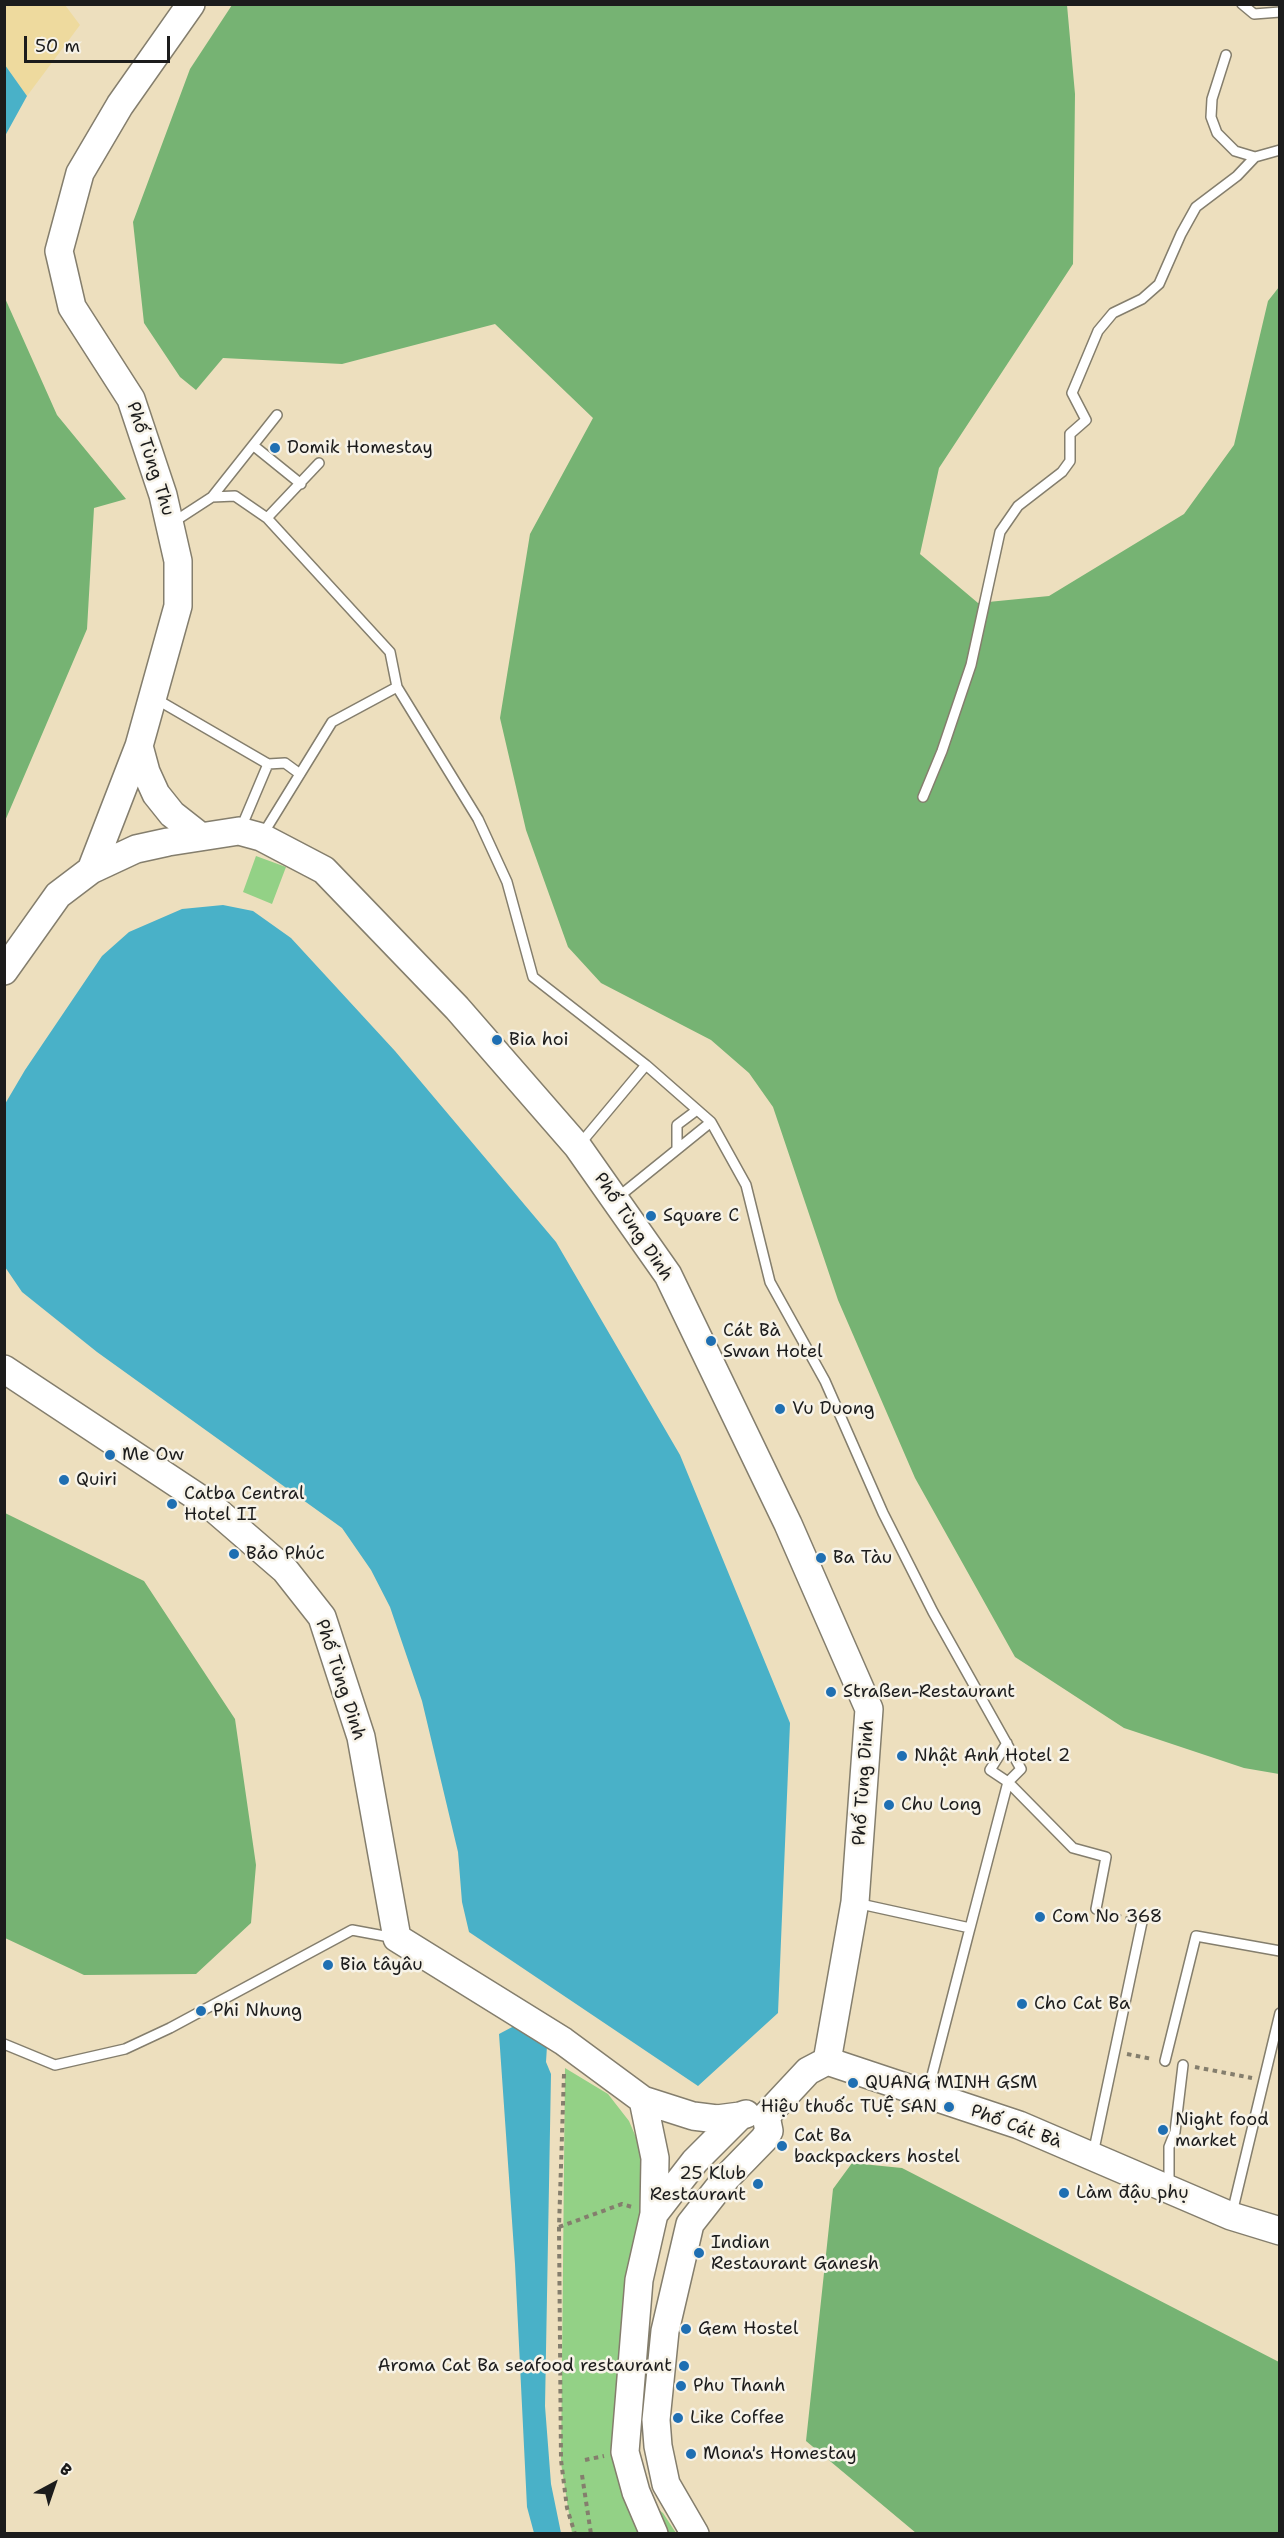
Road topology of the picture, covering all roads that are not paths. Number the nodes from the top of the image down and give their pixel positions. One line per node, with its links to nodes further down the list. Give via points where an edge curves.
1 (191, 4): 13 (main road, Phố Tùng Thu, via 120,105 80,173 59,251 72,307 131,399)
2 (1242, 4): 3 (lane, via 1254,14)
3 (1280, 12)
4 (1226, 55): 6 (lane, via 1212,99 1211,117 1218,133 1234,151)
5 (1280, 150): 6 (lane)
6 (1255, 157): 19 (lane, via 1196,207 1159,284 1142,299 1113,313 1098,331 1072,393 1086,420 1070,434 1070,461 1062,472 1018,506 999,532 971,665)
7 (278, 416): 8 (lane)
8 (254, 446): 10 (lane); 11 (lane)
9 (319, 463): 10 (lane)
10 (301, 484): 12 (lane)
11 (212, 497): 12 (lane, via 235,496); 13 (lane)
12 (267, 518): 14 (lane, via 390,652)
13 (171, 523): 15 (main road, Phố Tùng Thu, via 178,561 178,606)
14 (397, 687): 18 (lane, via 332,722); 24 (lane, via 478,819 507,882 533,977)
15 (151, 696): 16 (main road, Phố Tùng Thu); 17 (lane)
16 (140, 746): 21 (main road, via 156,794 172,814); 22 (main road, Phố Tùng Thu)
17 (268, 764): 18 (lane, via 285,763); 20 (lane)
18 (300, 774): 20 (lane)
19 (923, 797)
20 (250, 834): 21 (main road); 27 (main road, Phố Tùng Dinh, via 324,870 457,1008)
21 (200, 836): 22 (main road, via 136,849)
22 (91, 870): 23 (main road, via 57,895)
23 (4, 972)
24 (646, 1065): 25 (lane); 27 (lane)
25 (697, 1110): 26 (lane); 28 (lane, via 677,1125)
26 (711, 1122): 28 (lane); 31 (lane, via 746,1185 770,1282 825,1381 883,1513 933,1612)
27 (578, 1147): 29 (main road, Phố Tùng Dinh)
28 (677, 1149): 29 (lane)
29 (615, 1200): 33 (main road, Phố Tùng Dinh, via 668,1275 788,1524 869,1709)
30 (4, 1369): 37 (main road, Phố Tùng Dinh, via 211,1506 285,1570 322,1617 361,1737)
31 (1007, 1743): 32 (lane, via 1021,1769); 32 (lane, via 990,1770)
32 (1008, 1782): 34 (lane, via 1073,1848 1106,1857); 36 (lane)
33 (855, 1902): 36 (lane); 41 (main road, Phố Tùng Dinh)
34 (1096, 1909)
35 (1142, 1922): 47 (lane)
36 (970, 1928): 44 (lane)
37 (397, 1938): 40 (lane, via 352,1930 125,2049 55,2065); 45 (main road, via 563,2040)
38 (1280, 1951): 42 (lane, via 1196,1936)
39 (1280, 2013): 50 (lane)
40 (4, 2044)
41 (827, 2061): 44 (main road, Phố Cát Bà); 46 (main road, via 808,2071)
42 (1165, 2061)
43 (1183, 2065): 48 (lane, via 1175,2132 1169,2147)
44 (927, 2096): 47 (main road, Phố Cát Bà, via 1019,2125)
45 (643, 2100): 46 (main road, via 693,2116); 49 (main road, via 656,2158)
46 (753, 2116): 49 (main road, via 695,2161); 51 (main road, via 769,2131)
47 (1092, 2156): 48 (main road, Phố Cát Bà)
48 (1169, 2188): 50 (main road, Phố Cát Bà)
49 (654, 2214): 51 (main road); 54 (main road, via 639,2280 625,2452)
50 (1232, 2216): 52 (main road, Phố Cát Bà)
51 (690, 2224): 53 (main road, via 665,2331 656,2420)
52 (1280, 2231)
53 (666, 2484): 54 (main road); 56 (main road)
54 (636, 2492): 55 (main road)
55 (654, 2534)
56 (695, 2534)

